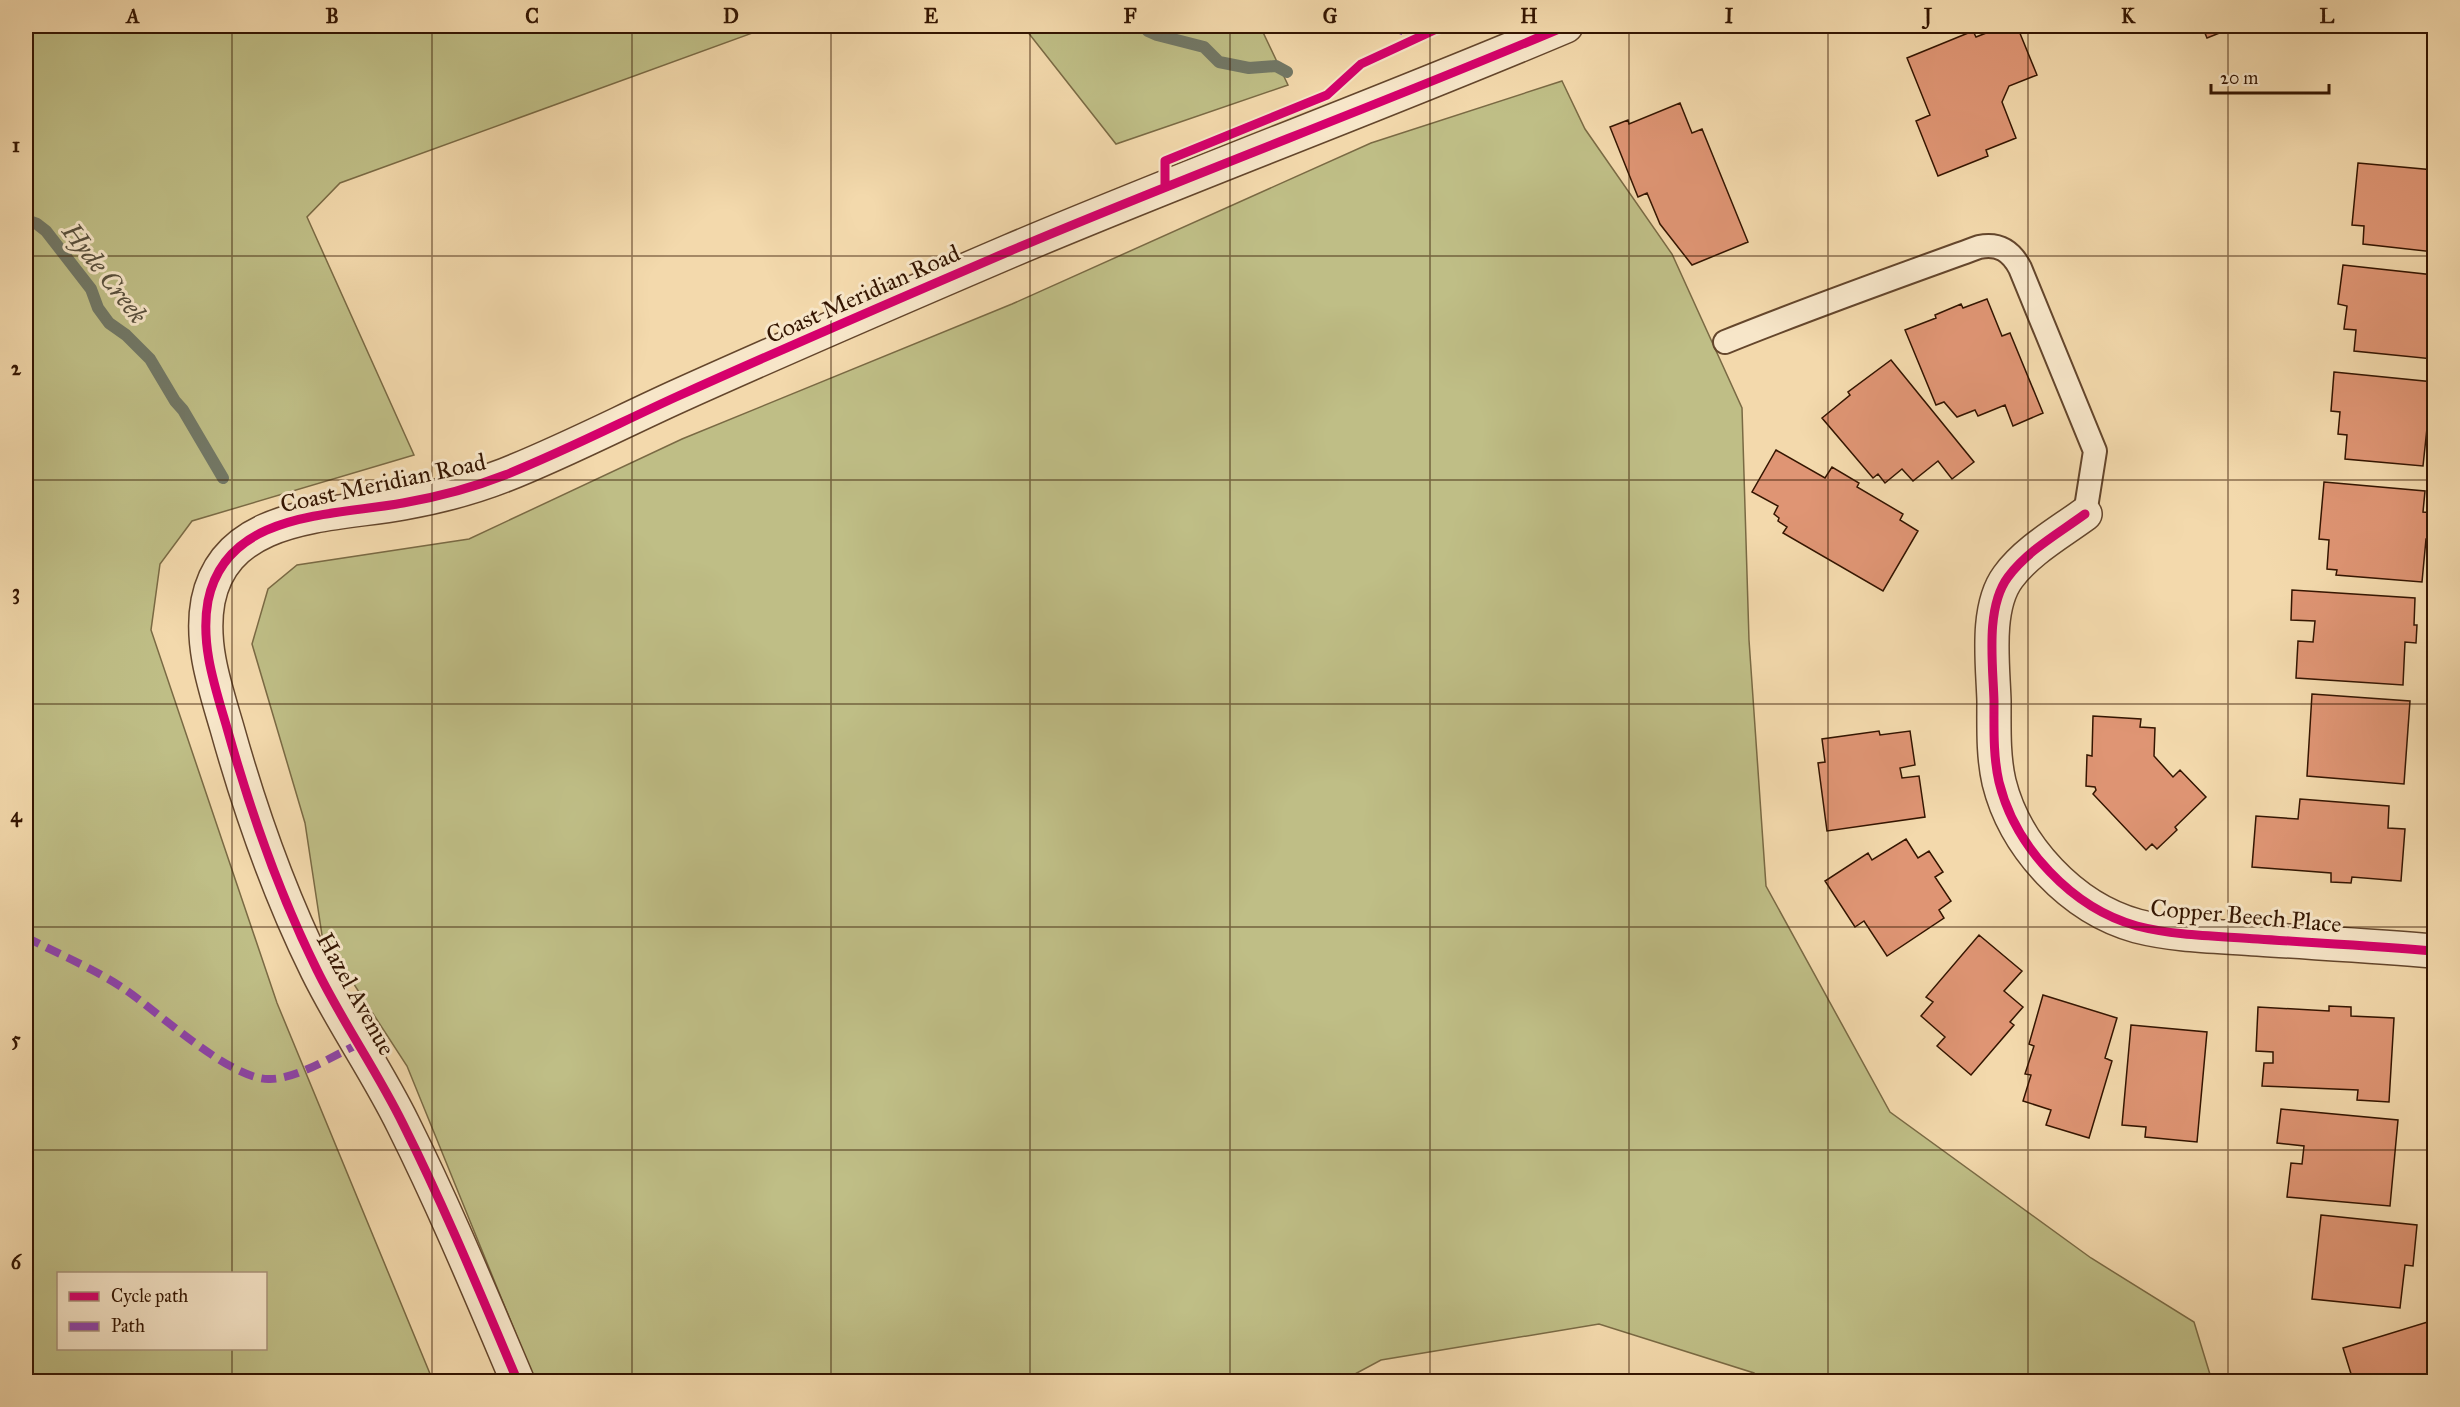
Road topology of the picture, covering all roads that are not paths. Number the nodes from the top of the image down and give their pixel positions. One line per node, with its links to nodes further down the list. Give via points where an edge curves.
1 (1566, 26): 4 (street, Coast Meridian Road, via 1011,251 501,477 405,503 274,527 250,539 225,561 213,584)
2 (1725, 342): 3 (lane, via 1979,247 1989,245 2006,250 2020,268 2095,451)
3 (2085, 514): 5 (street, Copper Beech Place, via 2035,550 2011,573 1999,592 1994,615 1994,738 1999,782 2016,825 2042,863 2078,897 2116,919 2138,926 2187,934)
4 (207, 609): 6 (street, Hazel Avenue, via 207,643 214,681 246,792 284,895 319,974 406,1129)
5 (2434, 951)
6 (518, 1382)

